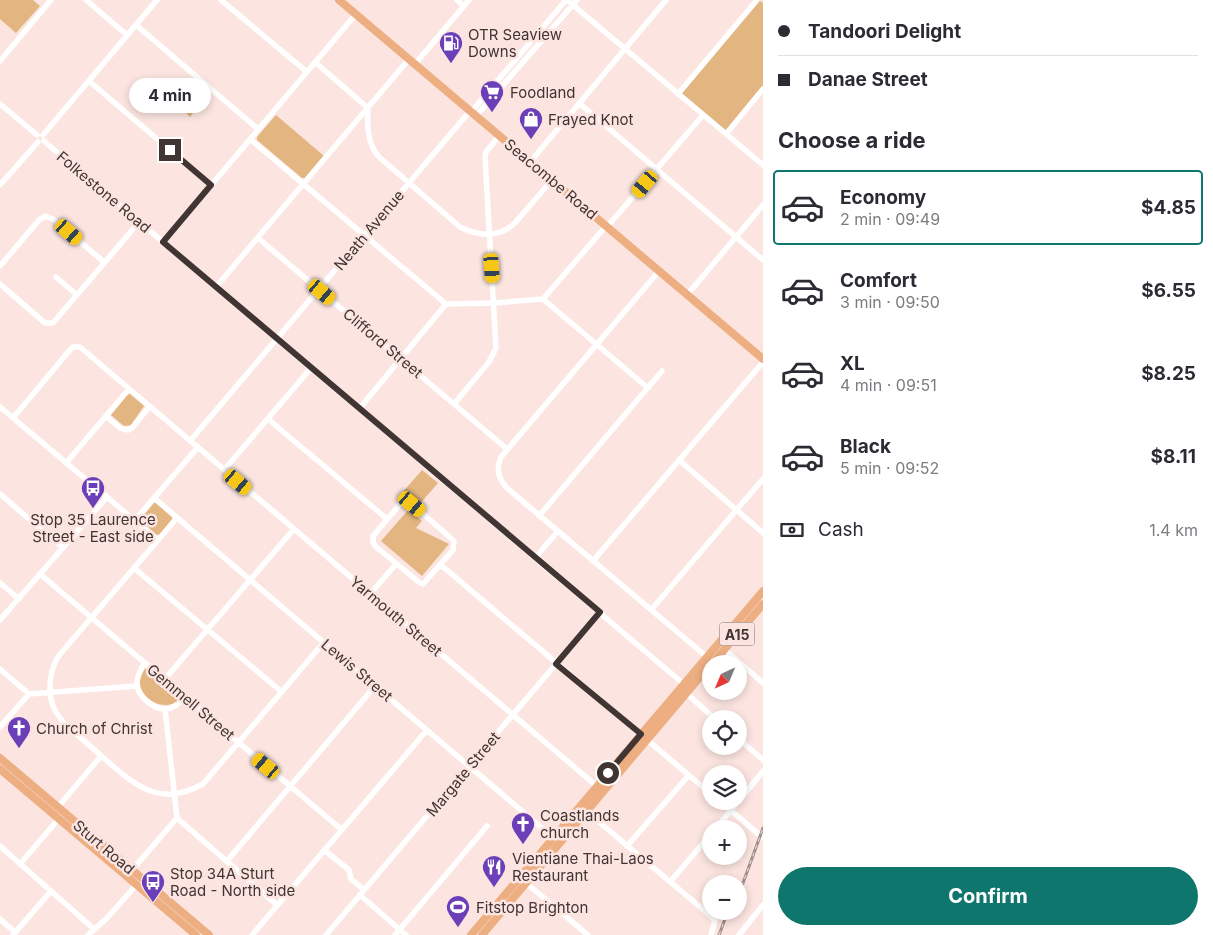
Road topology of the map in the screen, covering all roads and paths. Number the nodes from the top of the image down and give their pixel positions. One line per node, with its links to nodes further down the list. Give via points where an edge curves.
1 (51, 0): 17 (street)
2 (86, 0): 15 (street)
3 (157, 0): 14 (street)
4 (222, 0): 20 (street)
5 (341, 0): 13 (main road, Seacombe Road)
6 (457, 0): 12 (street)
7 (469, 0): 12 (street)
8 (566, 0): 11 (street); 27 (street)
9 (666, 0): 16 (street)
10 (758, 0): 23 (street)
11 (574, 2): 16 (street); 27 (street)
12 (464, 6): 19 (street)
13 (356, 14): 18 (street); 19 (main road, Seacombe Road)
14 (136, 25): 15 (street); 29 (street)
15 (127, 35): 21 (street)
16 (625, 49): 23 (street); 24 (street)
17 (0, 61)
18 (315, 62): 20 (street); 26 (street)
19 (412, 62): 26 (street); 27 (main road, Seacombe Road)
20 (306, 72): 29 (street)
21 (89, 81): 32 (street); 41 (street)
22 (763, 89): 30 (street)
23 (678, 94): 28 (street)
24 (579, 103): 34 (street); 36 (street)
25 (0, 104): 32 (street, Folkestone Road)
26 (368, 108): 38 (street, via 372,148); 39 (street)
27 (472, 113): 31 (main road, Seacombe Road); 38 (street, Neath Avenue)
28 (703, 115): 30 (street); 36 (street)
29 (258, 129): 33 (street)
30 (726, 134): 35 (street)
31 (499, 136): 34 (main road, Seacombe Road); 45 (street, via 485,154)
32 (40, 138): 40 (street); 43 (street, Folkestone Road)
33 (250, 139): 39 (street); 41 (street)
34 (530, 162): 37 (main road, Seacombe Road)
35 (763, 165)
36 (657, 170): 44 (street); 47 (street)
37 (552, 180): 44 (main road, Seacombe Road); 45 (street, via 511,226)
38 (408, 183): 45 (street, via 460,227); 46 (street, Neath Avenue)
39 (303, 184): 46 (street); 48 (street)
40 (0, 185)
41 (211, 185): 49 (street)
42 (763, 205): 47 (street)
43 (139, 222): 49 (street, Folkestone Road); 51 (street)
44 (607, 227): 53 (main road, Seacombe Road); 60 (street)
45 (489, 235): 61 (street)
46 (364, 236): 57 (street, Neath Avenue); 62 (street)
47 (736, 237): 50 (street); 59 (street)
48 (258, 238): 56 (street); 57 (street, Clifford Street)
49 (163, 242): 56 (street, Folkestone Road)
50 (763, 260)
51 (104, 262): 52 (street, via 53,219 45,216); 58 (street)
52 (0, 266)
53 (659, 271): 59 (main road, Seacombe Road); 64 (street)
54 (56, 277): 58 (street)
55 (0, 284): 58 (street, via 47,324 52,323)
56 (216, 287): 63 (street, Folkestone Road)
57 (319, 289): 63 (street, Neath Avenue); 65 (street, Clifford Street)
58 (77, 295)
59 (687, 295): 66 (main road, Seacombe Road)
60 (543, 299): 61 (street); 64 (street)
61 (494, 303): 62 (street); 71 (street, via 494,352)
62 (446, 304): 65 (street)
63 (277, 338): 67 (street, Folkestone Road); 78 (street, Neath Avenue)
64 (596, 344): 69 (street); 80 (street)
65 (401, 359): 71 (street, Clifford Street); 73 (street)
66 (763, 360): 81 (street)
67 (311, 368): 73 (street, Folkestone Road); 77 (street)
68 (662, 371): 69 (street)
69 (648, 388): 89 (street)
70 (129, 389): 72 (street, Yarmouth Street); 75 (street); 76 (street, Yarmouth Street, via 76,347 69,351)
71 (454, 404): 80 (street, Clifford Street)
72 (149, 406): 75 (street, via 128,430 120,428); 78 (street, Yarmouth Street)
73 (360, 409): 98 (street, Folkestone Road)
74 (1, 410): 76 (street)
75 (106, 416): 82 (street)
76 (13, 418): 82 (street)
77 (268, 419): 83 (street); 91 (street)
78 (190, 441): 79 (street, Yarmouth Street)
79 (198, 447): 83 (street, Yarmouth Street); 87 (street)
80 (507, 449): 89 (street, via 500,460 499,477)
81 (679, 460): 88 (street); 99 (street)
82 (66, 463): 86 (street)
83 (224, 470): 93 (street, Yarmouth Street)
84 (763, 479): 88 (street)
85 (0, 494): 97 (street)
86 (106, 496): 92 (street); 97 (street)
87 (154, 498): 90 (street, Lewis Street); 92 (street)
88 (736, 510): 95 (street); 110 (street)
89 (539, 516): 94 (street)
90 (177, 518): 96 (street); 104 (street, Lewis Street)
91 (387, 519): 100 (street, via 372,542); 101 (street, via 405,501 432,520 454,541 453,550)
92 (135, 520): 96 (street)
93 (294, 529): 104 (street); 107 (street, Yarmouth Street)
94 (558, 531): 98 (street); 99 (street)
95 (763, 533)
96 (158, 540): 102 (street)
97 (62, 548): 103 (street)
98 (535, 558): 111 (street, Folkestone Road)
99 (593, 561): 110 (street)
100 (396, 564): 101 (street, via 423,584); 107 (street)
101 (441, 565): 121 (street)
102 (134, 568): 112 (street); 114 (street)
103 (40, 574): 108 (street); 112 (street, Gemmell Street)
104 (250, 580): 114 (street); 115 (street, Lewis Street)
105 (0, 583): 108 (street)
106 (763, 591): 118 (main road, A15)
107 (370, 594): 135 (street, Yarmouth Street)
108 (18, 599): 113 (street)
109 (763, 604): 116 (main road, A15)
110 (651, 610): 117 (street)
111 (600, 612): 121 (street, Margate Street); 128 (street, Folkestone Road)
112 (92, 618): 120 (street, Gemmell Street); 129 (street, via 57,658)
113 (0, 620)
114 (207, 629): 124 (street); 130 (street)
115 (324, 642): 127 (street, Lewis Street); 130 (street)
116 (724, 649): 119 (main road, A15); 125 (street)
117 (702, 655)
118 (715, 655)
119 (718, 655)
120 (144, 663): 124 (street, Gemmell Street); 126 (street)
121 (556, 664): 135 (street, Margate Street); 138 (street)
122 (0, 669): 131 (street)
123 (702, 671): 128 (main road, A15)
124 (164, 680): 132 (street, Gemmell Street)
125 (763, 682)
126 (136, 686): 129 (street); 133 (street, via 153,705)
127 (375, 686): 137 (street, Lewis Street); 148 (street)
128 (685, 689): 134 (street, Folkestone Road); 138 (main road, A15)
129 (50, 692): 131 (street); 141 (street, via 53,706 64,723)
130 (282, 692): 139 (street)
131 (29, 694): 136 (street)
132 (185, 698): 133 (street); 139 (street, Gemmell Street)
133 (165, 709): 152 (street)
134 (706, 710)
135 (513, 715): 144 (street, Margate Street); 150 (street, Yarmouth Street)
136 (0, 727)
137 (428, 730): 144 (street, Lewis Street); 159 (street)
138 (644, 737): 147 (street); 150 (main road, A15)
139 (238, 742): 148 (street, Gemmell Street); 152 (street, via 203,784)
140 (747, 746): 143 (street)
141 (101, 756): 152 (street, via 139,786 161,795); 155 (street)
142 (0, 758): 155 (main road, Sturt Road)
143 (763, 760)
144 (469, 766): 161 (street, Lewis Street); 173 (street, Margate Street)
145 (0, 769): 155 (main road, Sturt Road)
146 (763, 771): 151 (street)
147 (689, 775): 149 (street); 164 (street)
148 (290, 786): 159 (street, Gemmell Street); 166 (street)
149 (702, 786)
150 (600, 789): 153 (main road, A15)
151 (747, 790)
152 (174, 795): 156 (street)
153 (583, 809): 161 (main road, A15); 164 (street)
154 (731, 811): 157 (street); 160 (street)
155 (60, 813): 167 (street); 168 (main road, Sturt Road)
156 (176, 818): 166 (street); 168 (street)
157 (724, 820)
158 (487, 826): 178 (street)
159 (342, 830): 165 (street)
160 (763, 838)
161 (557, 840): 169 (main road, A15)
162 (702, 845): 171 (street)
163 (0, 846): 167 (street)
164 (627, 846): 171 (street)
165 (324, 850): 173 (street, via 349,870 351,879); 174 (street)
166 (227, 861): 174 (street)
167 (20, 864): 172 (street)
168 (129, 873): 170 (main road, Sturt Road)
169 (523, 880): 187 (main road, A15); 188 (main road, A15); 189 (street)
170 (140, 882): 177 (street); 181 (main road, Sturt Road); 182 (main road, Sturt Road)
171 (670, 882): 190 (street, via 712,917 715,921)
172 (51, 891): 177 (street); 179 (street)
173 (362, 893): 178 (street); 184 (street, Margate Street)
174 (278, 905): 183 (street)
175 (763, 905): 191 (street)
176 (0, 919): 179 (street)
177 (94, 929): 180 (street)
178 (399, 929): 185 (street); 186 (street)
179 (14, 934)
180 (88, 935)
181 (196, 935)
182 (209, 935)
183 (252, 935)
184 (326, 935)
185 (395, 935)
186 (406, 935)
187 (471, 935)
188 (482, 935)
189 (588, 935)
190 (711, 935)
191 (738, 935)

